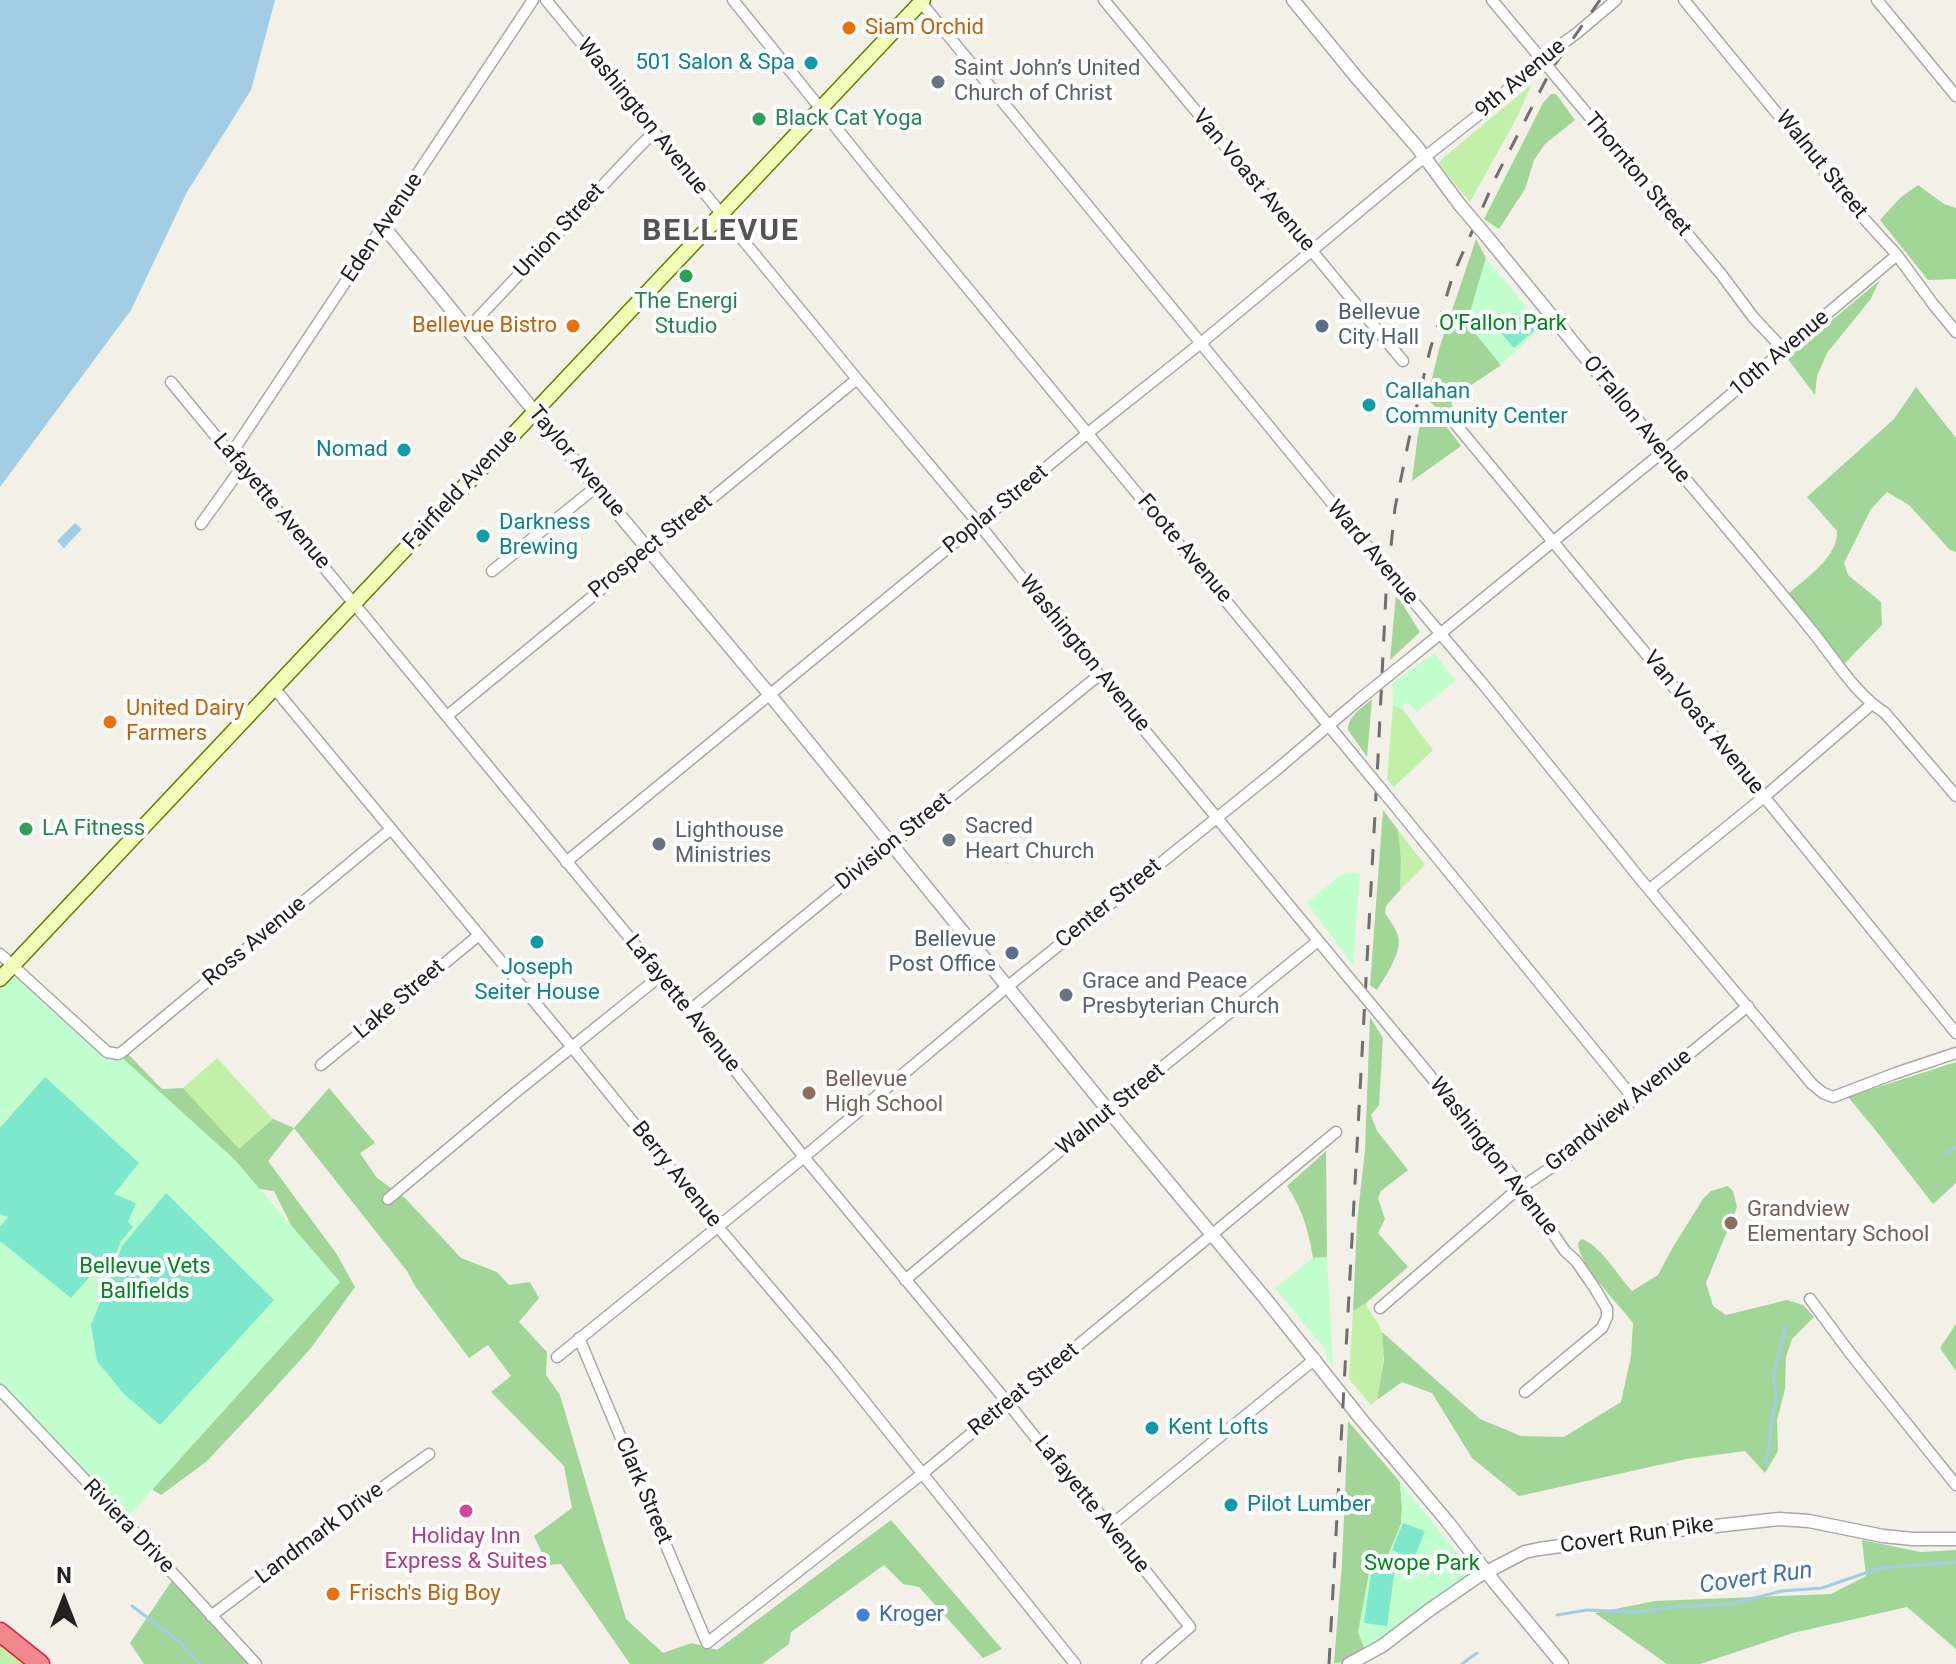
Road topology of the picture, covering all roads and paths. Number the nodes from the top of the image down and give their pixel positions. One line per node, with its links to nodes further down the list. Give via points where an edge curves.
1 (533, 0): 17 (street, Eden Avenue)
2 (546, 0): 14 (street, Washington Avenue)
3 (733, 0): 13 (street, Foote Avenue)
4 (1104, 0): 18 (street, Van Voast Avenue)
5 (1293, 0): 15 (street, O’Fallon Avenue)
6 (1492, 0): 11 (street, Thornton Street)
7 (1616, 0): 11 (street, 9th Avenue)
8 (1684, 0): 19 (street, Walnut Street)
9 (1877, 0): 12 (street)
10 (921, 1): 13 (main road, Fairfield Avenue); 22 (street, Ward Avenue)
11 (1541, 59): 15 (street, 9th Avenue); 23 (street, Thornton Street)
12 (1956, 96)
13 (820, 108): 16 (main road, Fairfield Avenue); 29 (street, Foote Avenue)
14 (657, 135): 16 (street, Washington Avenue); 21 (street, Union Street, via 637,149 477,319)
15 (1424, 158): 18 (street, Poplar Street); 30 (street, O’Fallon Avenue, bridge)
16 (721, 213): 25 (street, Washington Avenue); 27 (main road, Fairfield Avenue)
17 (384, 227): 21 (street, Taylor Avenue); 31 (street, Eden Avenue)
18 (1311, 251): 22 (street, Poplar Street); 24 (street, Van Voast Avenue)
19 (1897, 255): 20 (street, Walnut Street); 23 (street, 10th Avenue)
20 (1956, 332)
21 (472, 335): 27 (street, Taylor Avenue)
22 (1201, 343): 29 (street, Poplar Street); 40 (street, Ward Avenue, bridge)
23 (1784, 350): 30 (street, 10th Avenue)
24 (1403, 361)
25 (857, 379): 35 (street, Washington Avenue); 37 (street, Prospect Street)
26 (171, 382): 31 (street, Lafayette Avenue)
27 (534, 412): 33 (street, Taylor Avenue); 39 (main road, Fairfield Avenue)
28 (1448, 415): 36 (street, Van Voast Avenue)
29 (1088, 433): 35 (street, Poplar Street); 46 (street, Foote Avenue)
30 (1662, 451): 36 (street, Center Street); 44 (street, O’Fallon Avenue)
31 (231, 454): 32 (street, Lafayette Avenue)
32 (242, 467): 34 (street); 39 (street, Lafayette Avenue)
33 (596, 487): 37 (street, Taylor Avenue); 38 (street)
34 (201, 524)
35 (979, 524): 41 (street, Washington Avenue); 43 (street, Poplar Street)
36 (1551, 542): 40 (street, Center Street); 48 (street, Van Voast Avenue)
37 (648, 549): 43 (street, Taylor Avenue); 45 (street, Prospect Street)
38 (492, 571)
39 (354, 603): 42 (main road, Fairfield Avenue); 45 (street, Lafayette Avenue)
40 (1441, 634): 46 (street, Center Street, bridge); 53 (street, Ward Avenue)
41 (1099, 675): 49 (street, Washington Avenue); 51 (street, Division Street)
42 (274, 688): 50 (street, Berry Avenue); 57 (main road, Fairfield Avenue)
43 (770, 695): 51 (street, Taylor Avenue); 52 (street, Poplar Street)
44 (1872, 704): 47 (street, O’Fallon Avenue); 48 (street)
45 (447, 716): 52 (street, Lafayette Avenue)
46 (1329, 724): 49 (street, Center Street); 67 (street, Foote Avenue, bridge)
47 (1956, 796)
48 (1764, 797): 53 (street); 63 (street, Van Voast Avenue)
49 (1217, 817): 55 (street, Washington Avenue); 60 (street, Center Street)
50 (391, 829): 54 (street, Berry Avenue); 57 (street, Ross Avenue, via 118,1054 107,1052)
51 (891, 845): 60 (street, Taylor Avenue); 62 (street, Division Street)
52 (566, 862): 58 (street, Lafayette Avenue)
53 (1650, 889): 61 (street, Ward Avenue)
54 (479, 935): 64 (street, Berry Avenue); 66 (street, Lake Street)
55 (1318, 941): 68 (street, Walnut Street); 71 (street, Washington Avenue, bridge)
56 (0, 954): 57 (street)
57 (13, 966): 59 (main road, Fairfield Avenue)
58 (659, 977): 62 (street, Lafayette Avenue); 64 (street)
59 (0, 979)
60 (1007, 987): 68 (street, Taylor Avenue); 70 (street, Center Street)
61 (1748, 1006): 65 (street, Ward Avenue, via 1812,1084 1833,1097); 67 (street, Grandview Avenue)
62 (689, 1011): 70 (street, Lafayette Avenue)
63 (1956, 1033)
64 (572, 1047): 72 (street); 73 (street, Berry Avenue)
65 (1956, 1053)
66 (321, 1065)
67 (1634, 1099): 71 (street, Grandview Avenue)
68 (1108, 1111): 74 (street, Taylor Avenue); 75 (street, Walnut Street)
69 (1336, 1132): 74 (street, Retreat Street)
70 (804, 1157): 73 (street, Center Street); 75 (street, Lafayette Avenue)
71 (1522, 1187): 77 (street, Grandview Avenue); 82 (street, Washington Avenue, via 1607,1309 1602,1328)
72 (388, 1199)
73 (718, 1227): 78 (street, Center Street); 85 (street, Berry Avenue)
74 (1211, 1234): 80 (street, Taylor Avenue); 83 (street, Retreat Street)
75 (905, 1280): 83 (street, Lafayette Avenue)
76 (1810, 1299): 86 (street)
77 (1380, 1308)
78 (579, 1338): 79 (street, Center Street); 92 (street, Clark Street)
79 (557, 1357)
80 (1315, 1359): 87 (street); 89 (street, Taylor Avenue)
81 (0, 1390): 90 (street, Riviera Drive)
82 (1525, 1392)
83 (1008, 1403): 85 (street, Retreat Street); 87 (street, Lafayette Avenue)
84 (429, 1454): 90 (street, Landmark Drive)
85 (922, 1474): 92 (street, Retreat Street); 95 (street, Berry Avenue)
86 (1956, 1485)
87 (1110, 1526): 96 (street, Lafayette Avenue, via 1190,1627)
88 (1956, 1539): 89 (street, Covert Run Pike, via 1883,1536 1779,1519 1539,1549)
89 (1486, 1572): 97 (street, Covert Run Pike); 98 (street)
90 (211, 1616): 94 (street, Riviera Drive)
91 (0, 1632): 93 (highway)
92 (707, 1643)
93 (40, 1664)
94 (256, 1664)
95 (1075, 1664)
96 (1147, 1664)
97 (1349, 1664)
98 (1562, 1664)

